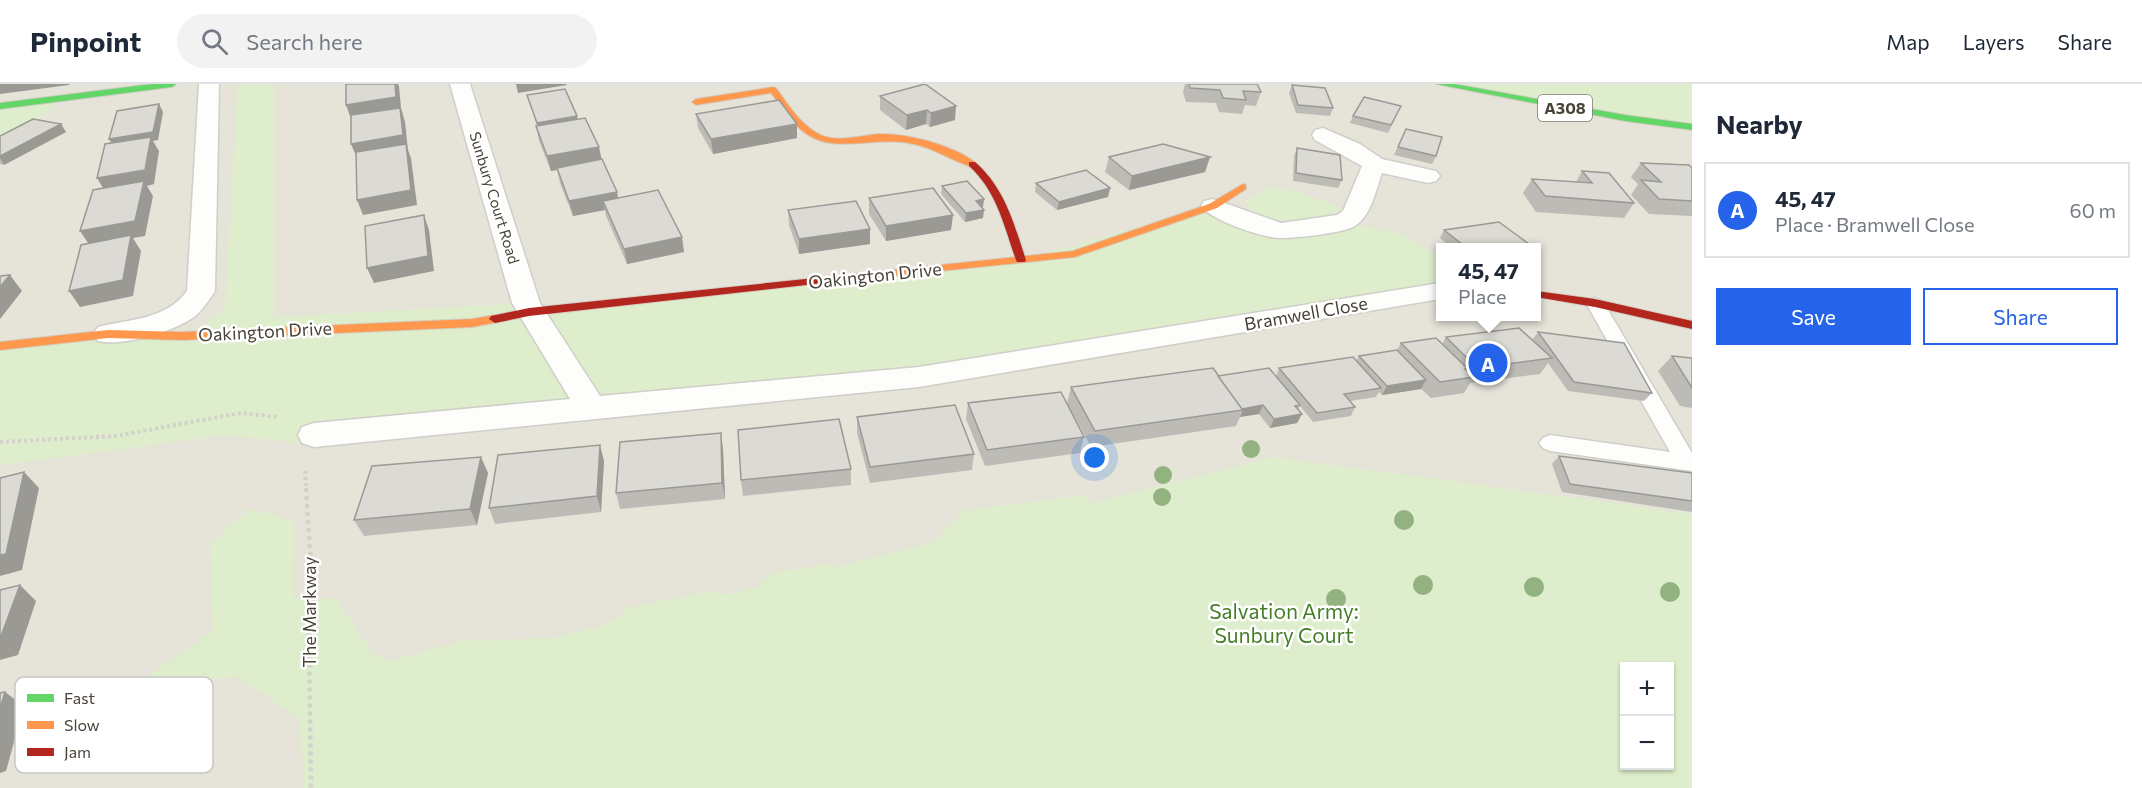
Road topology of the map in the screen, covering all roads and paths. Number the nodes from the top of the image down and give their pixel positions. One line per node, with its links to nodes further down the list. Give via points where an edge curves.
1 (172, 84): 6 (main road)
2 (209, 84): 19 (street, via 201,291 191,305 171,318)
3 (460, 84): 17 (street, Sunbury Court Road)
4 (1440, 84): 7 (main road, A308)
5 (696, 102): 13 (main road, via 773,90 807,130 822,138 839,141 886,137 915,141 968,162 988,178)
6 (0, 106)
7 (1692, 127)
8 (1323, 135): 9 (street)
9 (1374, 164): 10 (street); 12 (street, via 1354,214 1345,222 1280,231)
10 (1428, 177)
11 (1243, 187): 12 (main road, Oakington Drive)
12 (1213, 206): 13 (main road, Oakington Drive, via 1075,254)
13 (1021, 260): 17 (main road, Oakington Drive)
14 (1436, 292): 21 (street, Bramwell Close, via 919,377)
15 (1541, 295): 16 (main road)
16 (1595, 303): 18 (main road); 25 (lane)
17 (529, 312): 19 (main road, Oakington Drive, via 472,323 183,336); 21 (street)
18 (1692, 325)
19 (108, 334): 20 (main road, Oakington Drive)
20 (0, 346)
21 (591, 408): 22 (street)
22 (310, 435): 23 (path, via 293,422 267,413 239,413 115,436); 26 (path, The Markway, via 305,470 313,596 309,640)
23 (0, 441)
24 (1550, 443): 25 (lane)
25 (1690, 463)
26 (311, 788)

